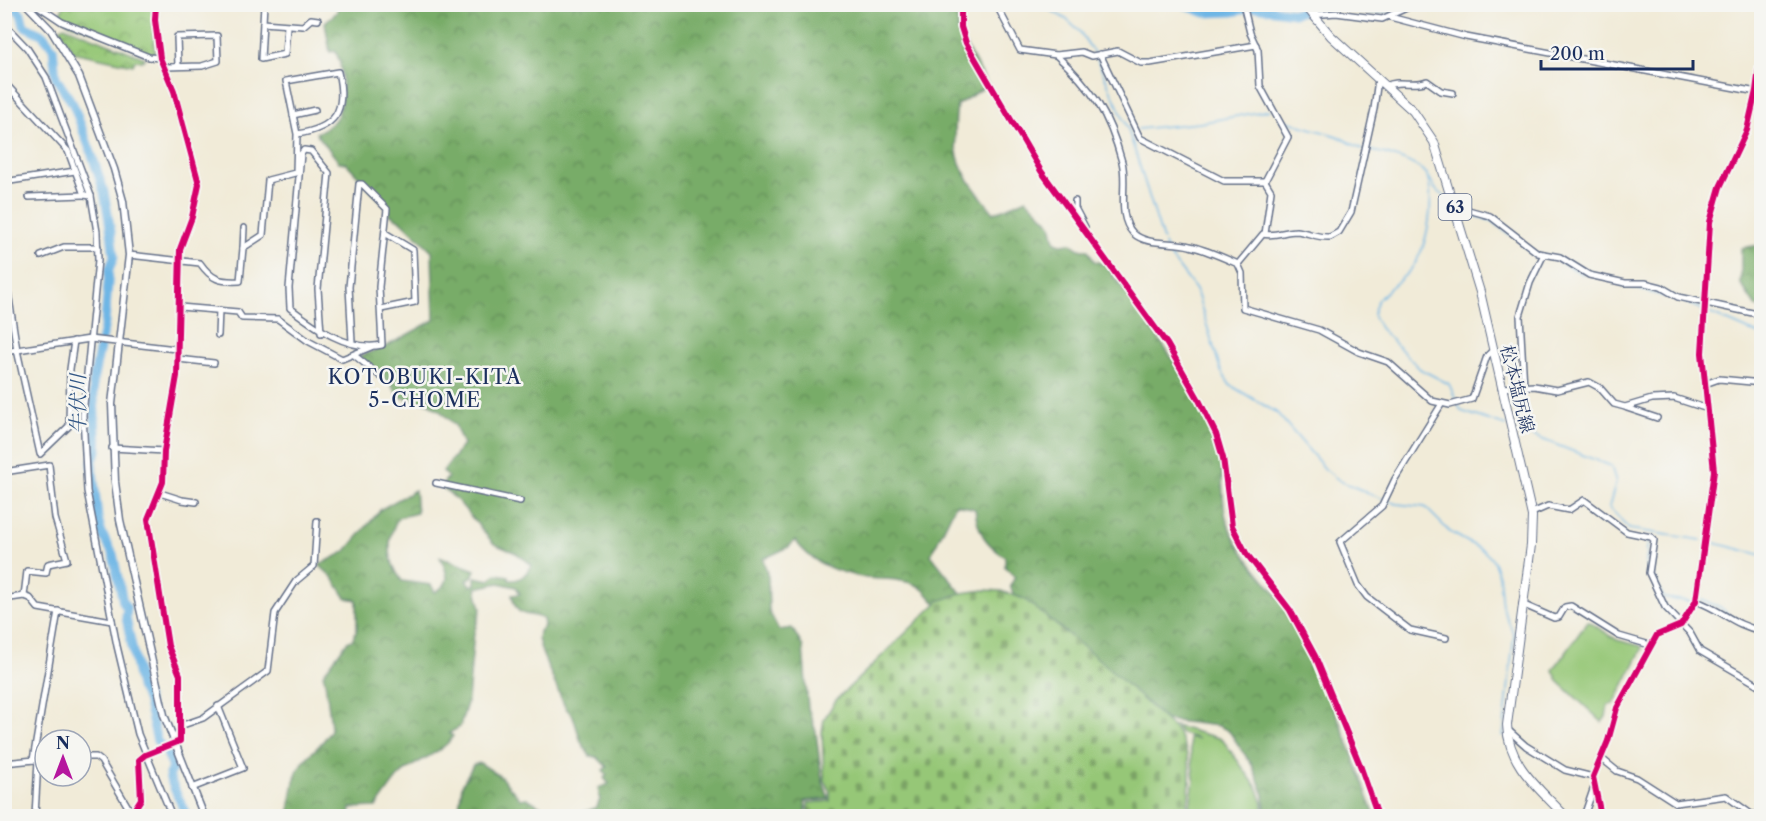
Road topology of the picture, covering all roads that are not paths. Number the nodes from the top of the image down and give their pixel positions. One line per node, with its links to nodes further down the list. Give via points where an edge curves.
1 (26, 4): 16 (street)
2 (35, 4): 12 (street)
3 (156, 4): 21 (street)
4 (264, 4): 13 (street)
5 (961, 4): 41 (street, via 966,43 1041,171)
6 (996, 4): 20 (street, via 1020,50)
7 (1415, 4): 10 (street)
8 (1243, 8): 17 (street)
9 (1309, 10): 10 (street, via 1373,19); 24 (main road, 松本塩尻線 / 63, via 1331,36)
10 (1390, 17): 27 (street, via 1466,37)
11 (318, 20): 15 (street, via 311,18 303,26)
12 (62, 22): 16 (street); 21 (street)
13 (263, 23): 15 (street); 15 (street, via 261,59 285,54)
14 (4, 24): 36 (street, via 27,48 46,77)
15 (287, 26)
16 (51, 30): 47 (street, via 79,76 114,169 126,220)
17 (1256, 45): 19 (street, via 1150,63 1141,63 1118,51); 34 (street, via 1260,86 1287,137)
18 (1761, 46): 27 (street)
19 (1100, 54): 20 (street); 34 (street, via 1140,138 1224,181)
20 (1056, 55): 50 (street, via 1084,80 1101,105 1123,164 1124,214 1133,233 1149,240 1190,246)
21 (160, 58): 23 (street)
22 (178, 66): 22 (street, via 218,61 217,36 177,37); 23 (street)
23 (166, 67): 49 (street, via 199,184)
24 (1378, 78): 26 (main road, 松本塩尻線 / 63); 43 (street, via 1355,198 1343,227 1330,237 1295,231 1269,237)
25 (4, 82): 32 (street, via 69,151)
26 (1386, 86): 28 (street, via 1419,85 1427,81 1435,88); 39 (main road, 松本塩尻線 / 63, via 1428,130)
27 (1759, 92): 52 (street, via 1747,130 1714,201)
28 (1453, 93)
29 (315, 110): 30 (street)
30 (293, 115): 31 (street); 31 (street, via 286,81 338,72 340,105 332,122 317,131)
31 (297, 134): 33 (street)
32 (75, 171): 35 (street); 36 (street)
33 (298, 173): 45 (street, via 268,180 263,235); 57 (street, via 290,308); 57 (street, via 301,154 311,150 330,173 318,289)
34 (1265, 181): 43 (street, via 1271,191)
35 (4, 182)
36 (88, 195): 37 (street); 44 (street)
37 (29, 197)
38 (1075, 201): 41 (street)
39 (1454, 206): 46 (street, via 1490,216); 66 (main road, 松本塩尻線 / 63, via 1480,292)
40 (244, 228): 45 (street)
41 (1085, 231): 118 (street, via 1174,355 1200,400 1223,458 1232,526 1251,560 1290,610 1315,656)
42 (385, 233): 54 (street, via 379,287); 54 (street, via 413,250 415,302); 61 (street, via 387,209 358,183 349,287)
43 (1265, 234): 50 (street)
44 (98, 247): 48 (street, via 64,247); 59 (street)
45 (243, 248): 49 (street, via 240,280 220,282 200,264)
46 (1544, 254): 52 (street, via 1560,257 1589,275 1645,283); 74 (street, via 1530,283 1521,316)
47 (129, 255): 49 (street); 62 (street)
48 (41, 256)
49 (178, 262): 53 (street)
50 (1238, 264): 76 (street, via 1243,308 1319,330 1359,352 1388,362)
51 (4, 266): 65 (street)
52 (1705, 303): 56 (street); 73 (street)
53 (180, 307): 55 (street); 64 (street)
54 (381, 309): 63 (street, via 382,345)
55 (219, 310): 58 (street); 68 (street, via 238,312 242,318 278,319 342,359)
56 (1761, 315)
57 (321, 333): 61 (street)
58 (218, 335)
59 (91, 339): 60 (street); 62 (street); 94 (street, via 83,415 85,472)
60 (74, 341): 65 (street); 65 (street, via 69,426 40,454)
61 (352, 342): 63 (street)
62 (116, 343): 64 (street); 80 (street)
63 (371, 347): 68 (street)
64 (176, 349): 69 (street)
65 (17, 350): 67 (street)
66 (1492, 351): 75 (main road, 松本塩尻線 / 63); 76 (street, via 1487,356 1476,396)
67 (4, 352)
68 (354, 355): 71 (street)
69 (178, 359): 70 (street); 81 (street)
70 (214, 363)
71 (380, 376)
72 (1761, 383): 73 (street, via 1719,379)
73 (1705, 384): 78 (street)
74 (1524, 387): 75 (street); 77 (street, via 1557,390 1589,382 1600,388 1614,405)
75 (1501, 388): 87 (main road, 松本塩尻線 / 63)
76 (1441, 405): 97 (street, via 1384,502 1341,542 1358,585 1367,597 1410,630)
77 (1625, 407): 78 (street, via 1674,398); 79 (street)
78 (1708, 409): 91 (street, via 1714,471)
79 (1657, 418)
80 (112, 448): 81 (street); 104 (street, via 120,520)
81 (164, 451): 84 (street)
82 (4, 472): 89 (street, via 49,465 67,560 48,564 46,573 27,571)
83 (436, 483): 85 (street)
84 (160, 492): 86 (street); 101 (street, via 150,511 148,530 168,646 180,675)
85 (520, 501)
86 (196, 502)
87 (1532, 513): 92 (main road, 松本塩尻線 / 63); 95 (street, via 1548,506 1569,510 1584,500 1626,532 1651,537 1654,540 1649,573 1665,607)
88 (317, 520): 100 (street, via 314,566 296,581 275,613 268,671)
89 (24, 596): 90 (street); 93 (street, via 38,608)
90 (4, 599)
91 (1696, 601): 95 (street); 96 (street, via 1716,607 1743,627)
92 (1522, 604): 98 (street, via 1554,618 1571,606 1619,636); 103 (main road, 松本塩尻線 / 63)
93 (58, 611): 94 (street); 102 (street)
94 (112, 621): 105 (street)
95 (1681, 625): 98 (street, via 1661,631); 99 (street, via 1700,651)
96 (1761, 631)
97 (1446, 638)
98 (1650, 645): 107 (street, via 1617,708)
99 (1761, 687)
100 (218, 706): 101 (street, via 203,718); 113 (street, via 243,768)
101 (180, 726): 104 (street, via 180,741)
102 (41, 728)
103 (1507, 729): 110 (street, via 1565,770); 119 (main road, 松本塩尻線 / 63, via 1512,756)
104 (172, 746): 105 (street); 113 (street)
105 (147, 754): 114 (street, via 139,760 141,799); 116 (street)
106 (93, 757): 114 (street, via 101,761)
107 (1601, 758): 110 (street); 122 (street, via 1676,803 1726,796 1751,814)
108 (33, 760): 109 (street)
109 (4, 763)
110 (1593, 777): 111 (street)
111 (1594, 787): 120 (street); 121 (street)
112 (36, 788): 115 (street)
113 (192, 788): 117 (street)
114 (131, 814)
115 (35, 816)
116 (172, 816)
117 (204, 816)
118 (1378, 816)
119 (1564, 816)
120 (1584, 816)
121 (1601, 816)
122 (1761, 816)

